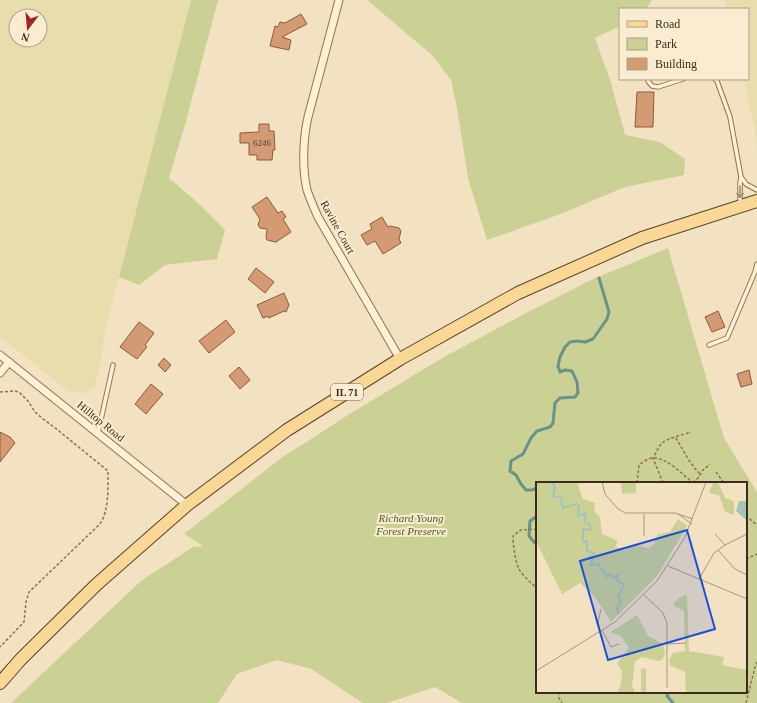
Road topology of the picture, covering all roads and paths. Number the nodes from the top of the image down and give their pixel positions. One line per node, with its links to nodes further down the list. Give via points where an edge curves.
1 (339, 0): 12 (street, Ravine Court, via 305,134 307,189 318,217)
2 (648, 80): 3 (lane, via 652,86 658,87)
3 (680, 80)
4 (715, 80): 5 (lane, via 730,117)
5 (741, 177): 6 (lane, via 746,184); 8 (lane, one-way to 8)
6 (757, 190)
7 (757, 201): 8 (main road, IL 71)
8 (740, 207): 12 (main road, IL 71, via 642,238 518,293)
9 (757, 264): 10 (lane, via 727,338)
10 (709, 345)
11 (0, 355): 13 (street, Hilltop Road)
12 (400, 359): 29 (main road, IL 71, via 287,430)
13 (9, 362): 15 (street); 18 (street, Hilltop Road)
14 (113, 365): 18 (lane)
15 (0, 373)
16 (0, 392): 36 (path, via 19,392 35,412 108,471 106,508 102,521 29,592 24,622)
17 (691, 432): 19 (path)
18 (98, 433): 29 (street, Hilltop Road)
19 (676, 437): 20 (path, via 662,443); 23 (path)
20 (653, 458): 24 (path, via 639,465); 25 (path); 26 (path, via 664,460)
21 (710, 464): 23 (path)
22 (716, 472): 28 (path)
23 (700, 474): 27 (path)
24 (637, 482)
25 (663, 482)
26 (692, 482)
27 (694, 482)
28 (723, 482)
29 (187, 505): 38 (main road, IL 71, via 97,584)
30 (747, 516): 31 (path)
31 (757, 525)
32 (536, 529): 35 (path, via 521,530 513,536 519,569)
33 (757, 554): 34 (path)
34 (747, 559)
35 (536, 587)
36 (0, 646)
37 (757, 662): 41 (path)
38 (0, 683)
39 (560, 693): 40 (path)
40 (562, 703)
41 (746, 703)

